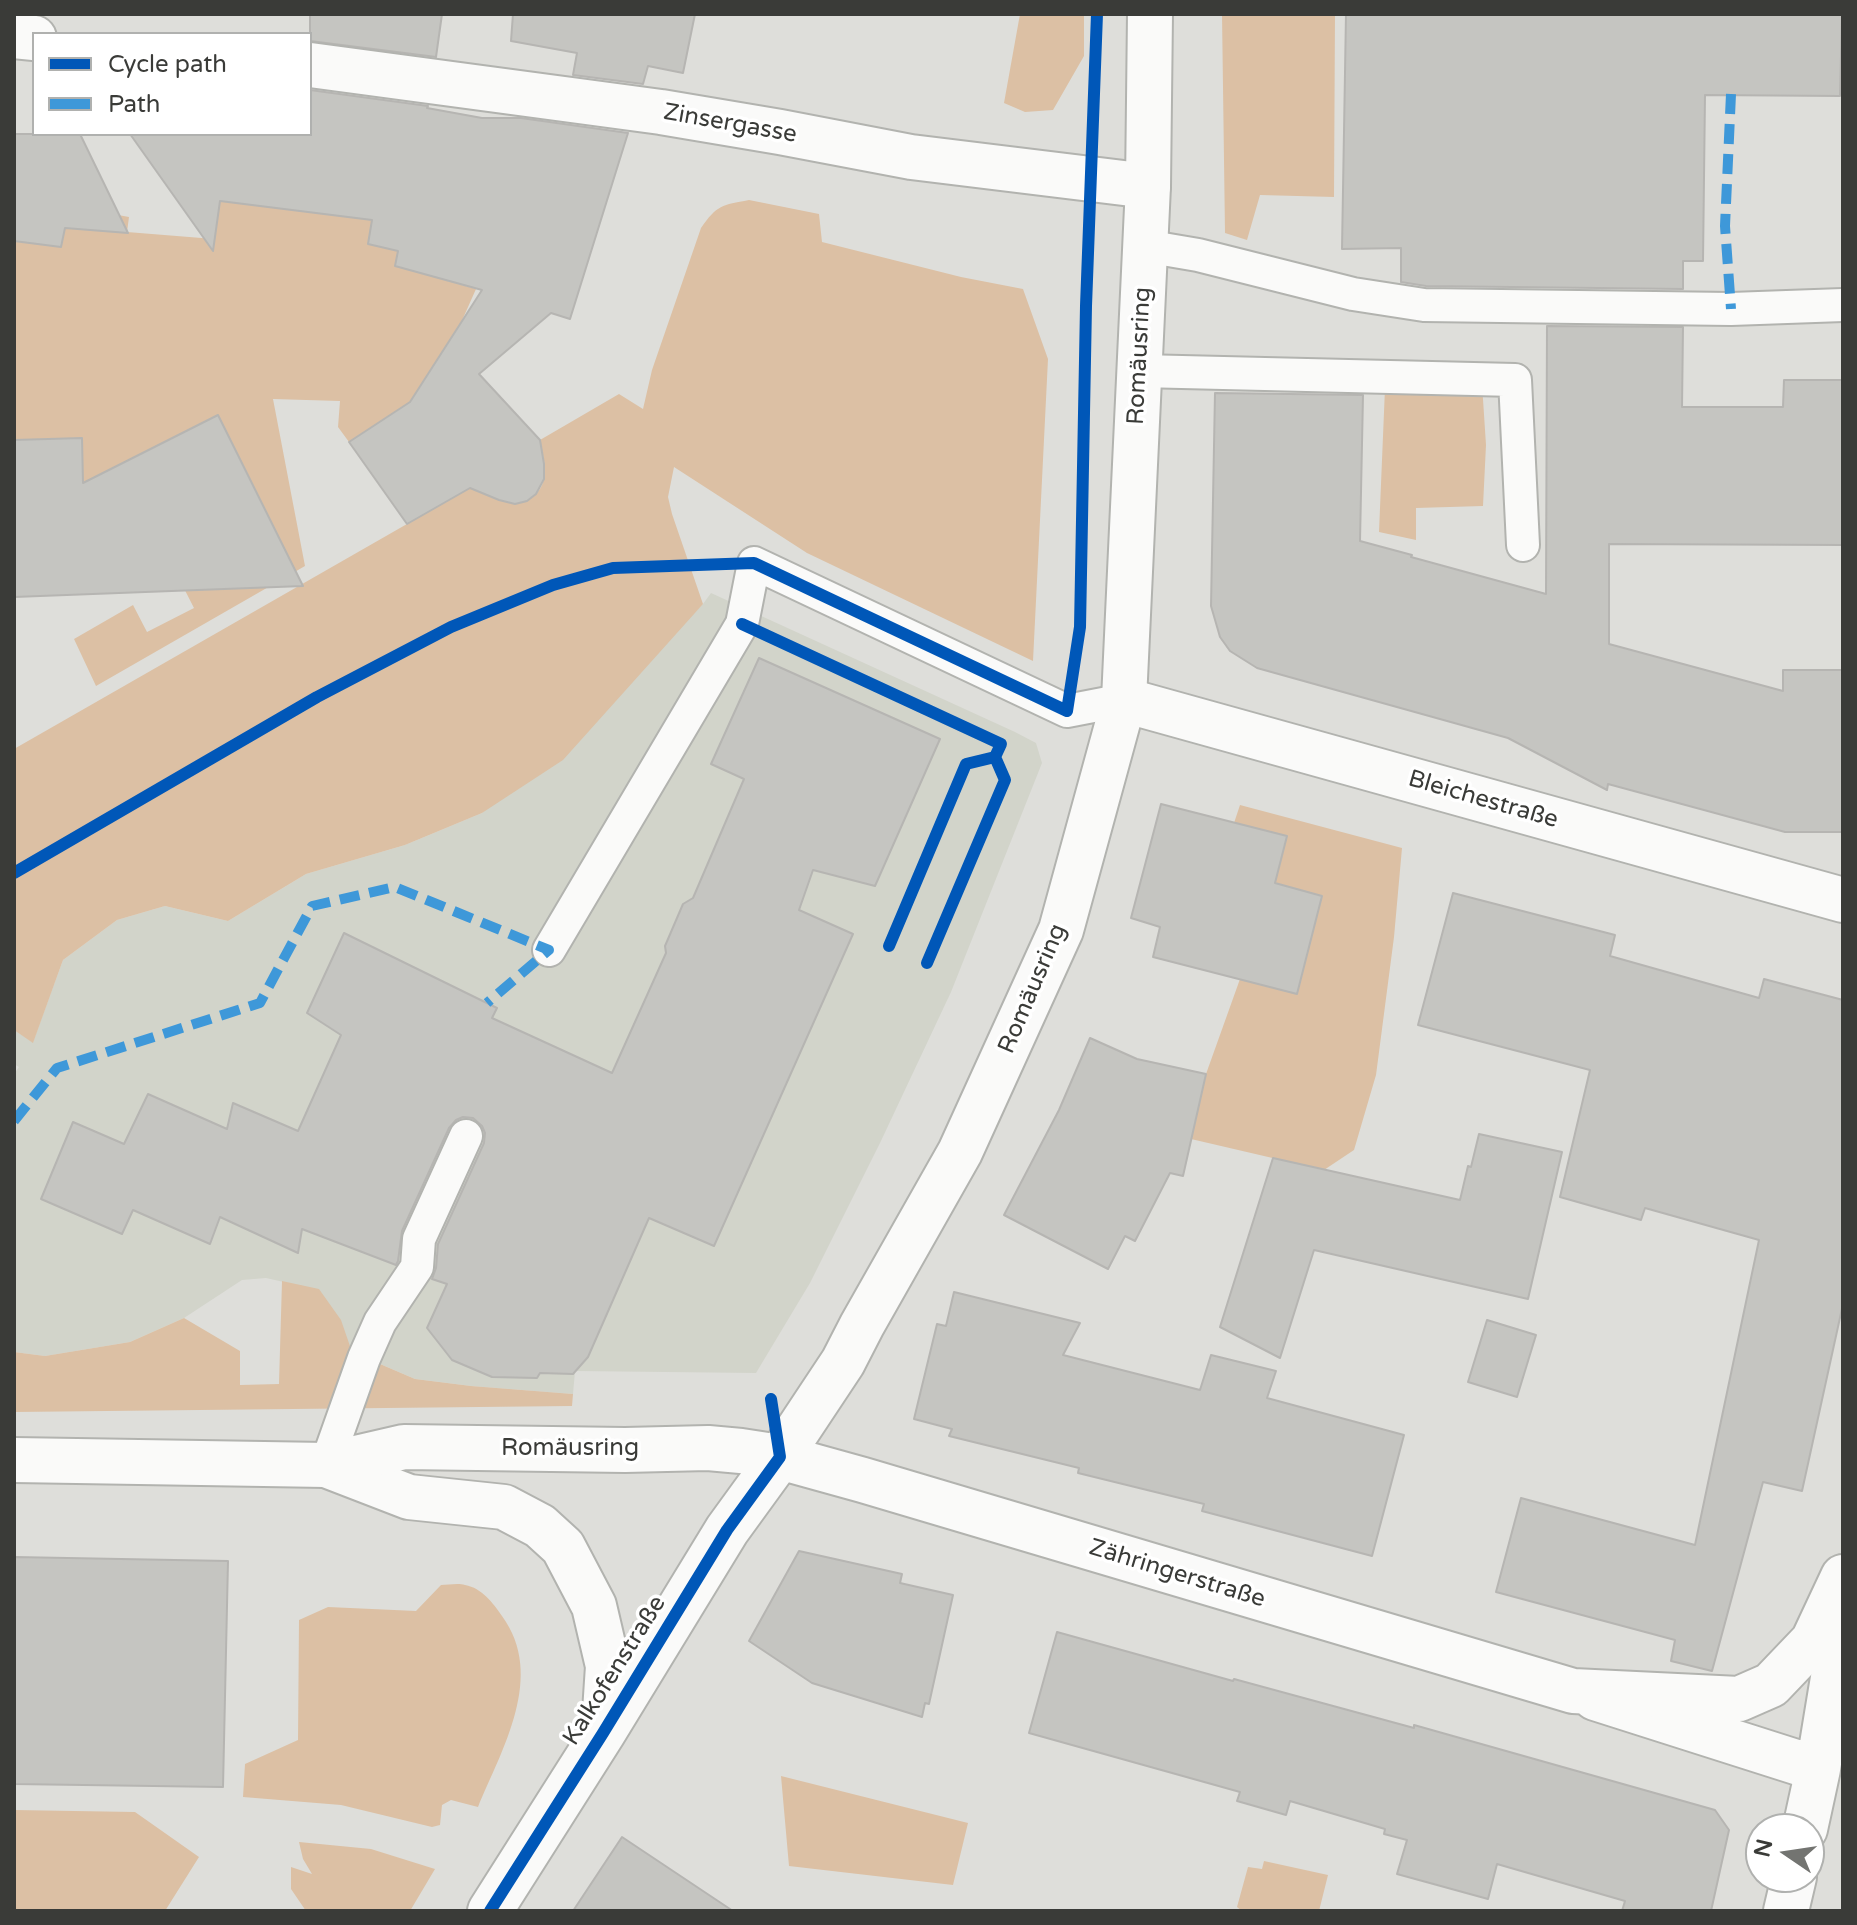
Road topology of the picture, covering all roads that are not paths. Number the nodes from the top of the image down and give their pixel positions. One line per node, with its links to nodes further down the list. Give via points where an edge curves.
1 (1150, 14): 3 (main road, Romäusring)
2 (312, 65): 3 (main road, Zinsergasse, via 661,112 911,157)
3 (1148, 186): 4 (main road, Romäusring)
4 (1145, 246): 5 (lane, via 1424,305); 6 (main road, Romäusring)
5 (1843, 305)
6 (1140, 371): 7 (lane, via 1515,380); 8 (main road, Romäusring)
7 (1523, 545)
8 (1124, 700): 9 (main road, Bleichestraße); 10 (lane, via 1067,711 754,563 742,624); 12 (main road, Romäusring, via 1061,930 967,1138 843,1362)
9 (1843, 900)
10 (549, 950)
11 (466, 1136): 14 (lane, via 419,1239 417,1267 380,1322 364,1358)
12 (780, 1457): 14 (main road, Romäusring, via 708,1448 404,1447); 17 (main road, Zähringerstraße); 18 (main road, Kalkofenstraße, via 727,1530)
13 (14, 1460): 14 (main road, Romäusring)
14 (326, 1465): 18 (main road, Romäusring, via 409,1497 504,1507 540,1526 563,1547 594,1606 608,1666)
15 (1843, 1577): 17 (main road, Zähringerstraße, via 1813,1641 1771,1685 1739,1699)
16 (1843, 1617): 19 (main road)
17 (1573, 1691): 19 (main road, Zähringerstraße)
18 (603, 1733): 21 (main road, Kalkofenstraße)
19 (1830, 1771): 20 (main road)
20 (1812, 1813)
21 (490, 1911)

